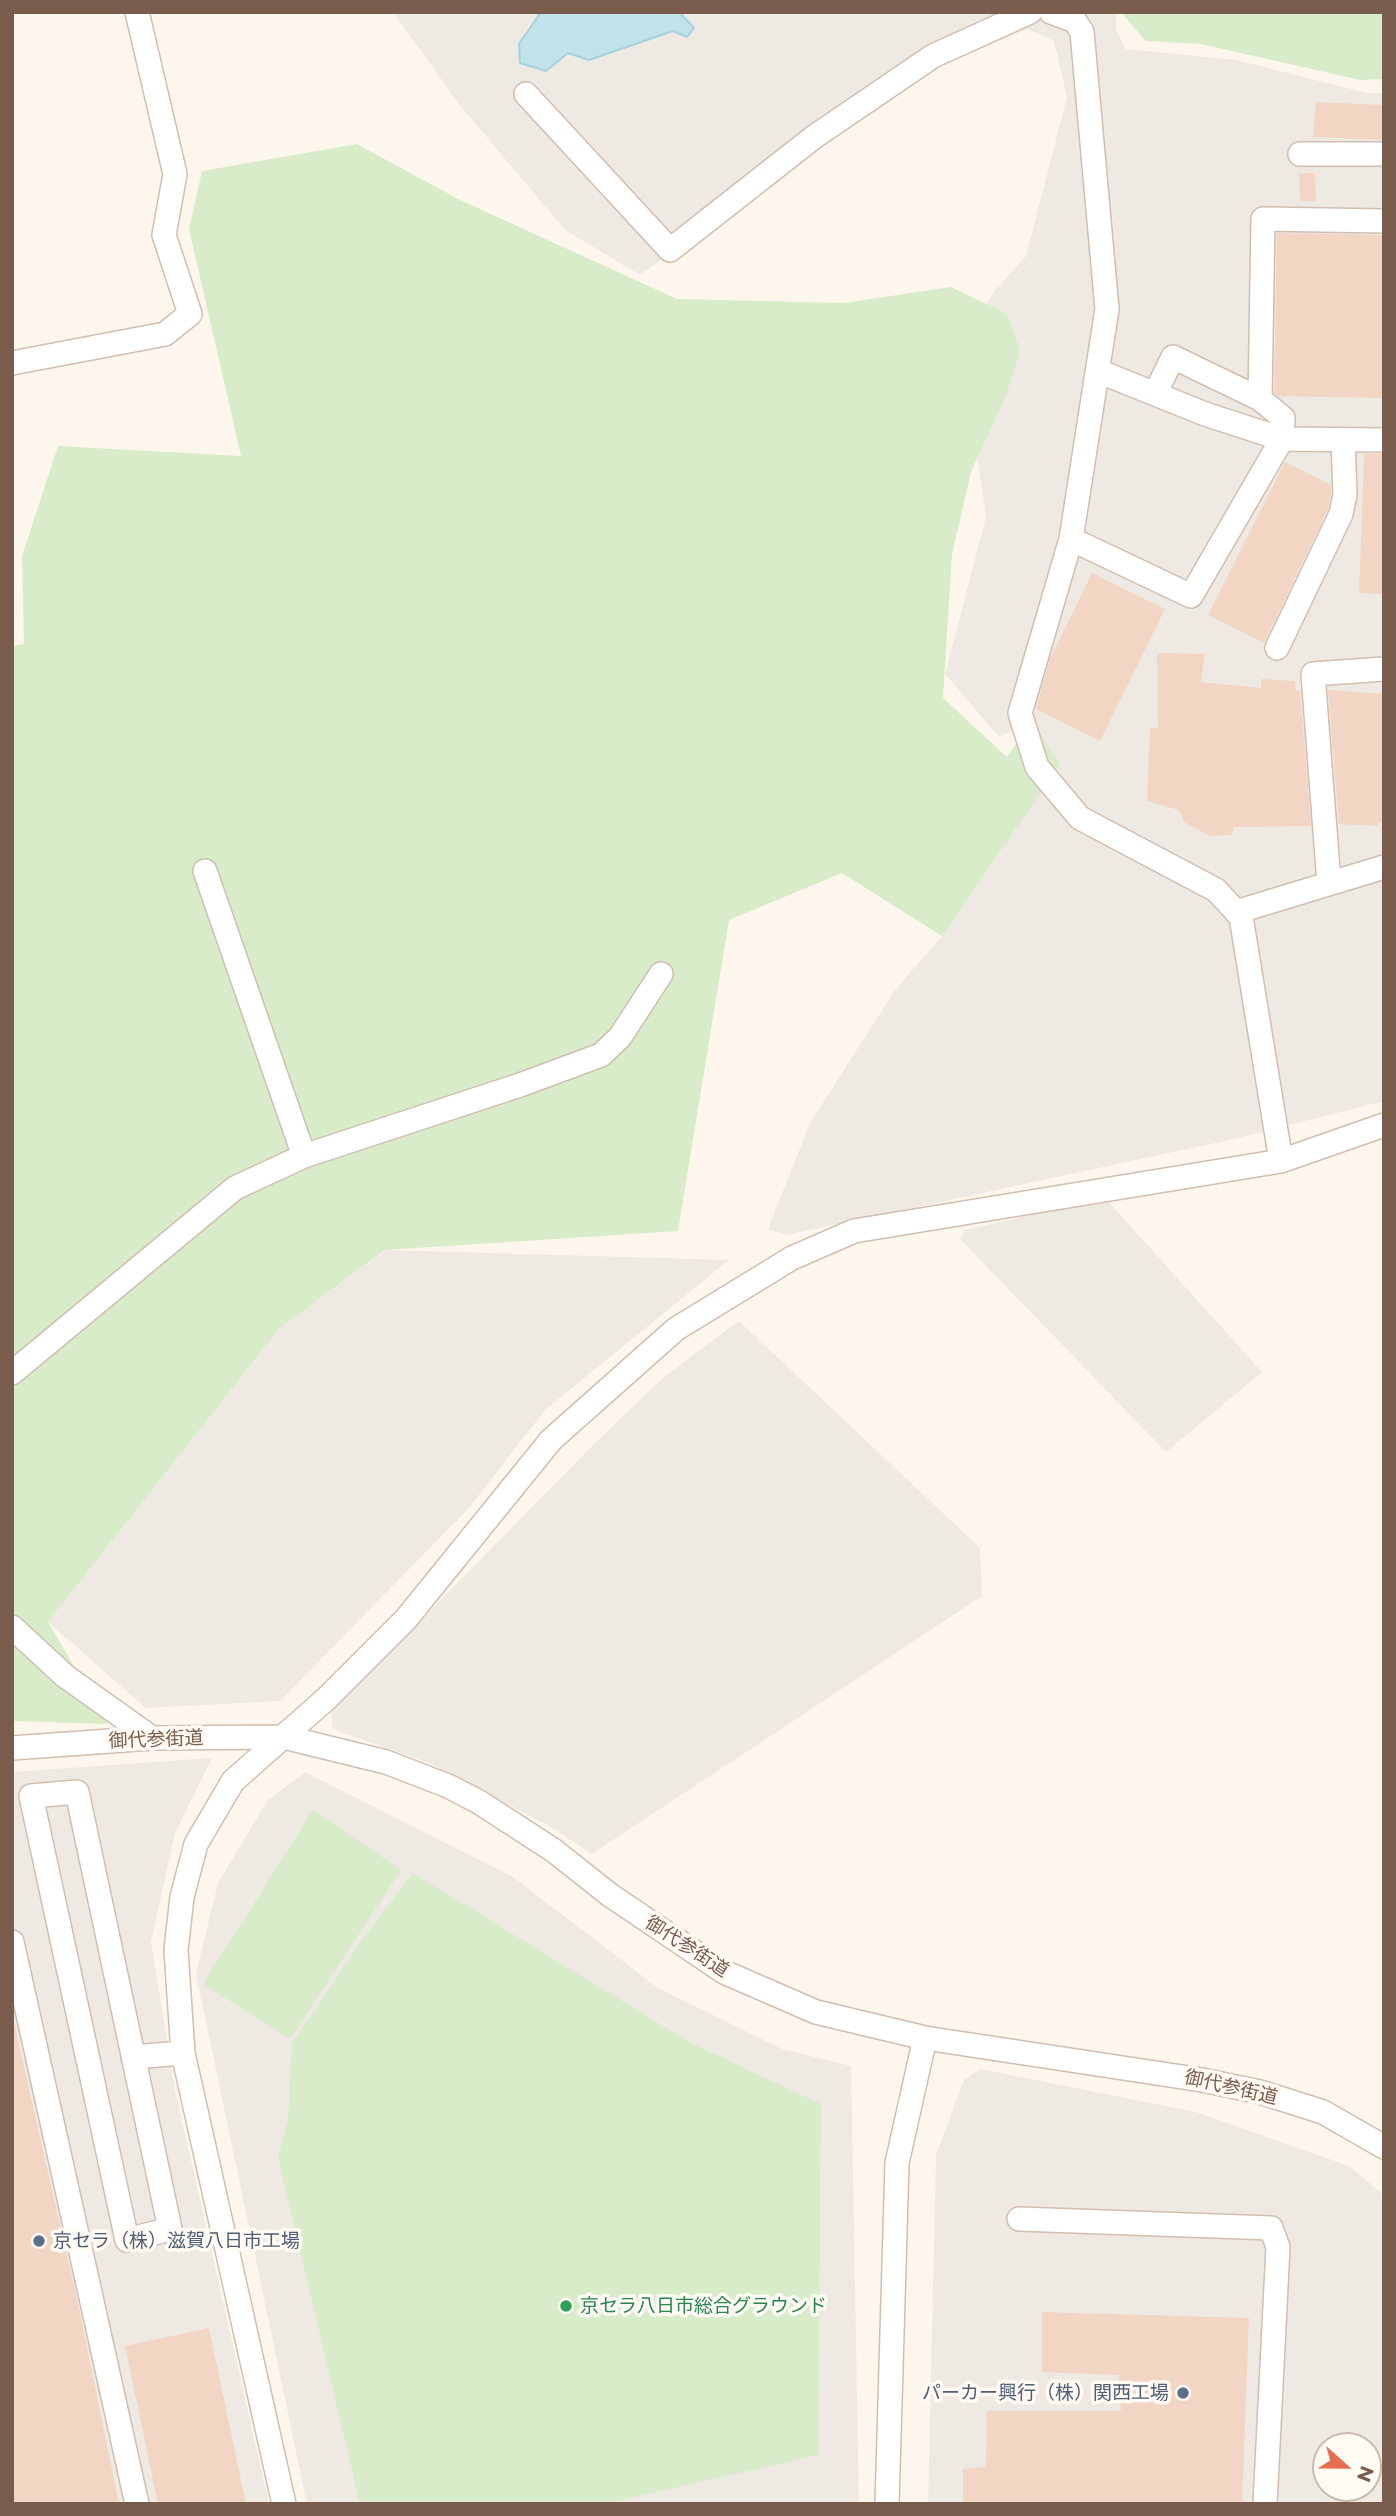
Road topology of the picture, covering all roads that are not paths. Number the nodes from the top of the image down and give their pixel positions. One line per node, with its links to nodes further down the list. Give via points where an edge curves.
1 (137, 12): 9 (street, via 175,174 164,235 190,314 165,334)
2 (1030, 12): 5 (street, via 933,56 814,138 670,250)
3 (1051, 12): 4 (street)
4 (1082, 22): 10 (street, via 1107,309)
5 (526, 94)
6 (1300, 154): 7 (street)
7 (1384, 154)
8 (1384, 221): 12 (street, via 1263,219)
9 (12, 363)
10 (1098, 371): 11 (street); 16 (street)
11 (1155, 394): 12 (street, via 1173,357); 13 (street)
12 (1260, 399): 13 (street, via 1283,418)
13 (1282, 439): 14 (street); 16 (street, via 1191,596)
14 (1343, 440): 15 (street); 17 (street, via 1341,514)
15 (1384, 440)
16 (1071, 539): 22 (street, via 1020,712 1037,767 1080,818 1216,890)
17 (1277, 648)
18 (1384, 669): 21 (street, via 1312,674)
19 (1384, 867): 21 (street)
20 (205, 871): 25 (street)
21 (1329, 883): 22 (street)
22 (1236, 912): 26 (street, via 1241,917)
23 (661, 974): 25 (street, via 620,1037 600,1055)
24 (1384, 1125): 26 (street)
25 (304, 1156): 27 (street, via 235,1188)
26 (1281, 1161): 29 (street, via 855,1231 792,1258 676,1329 551,1440 405,1619)
27 (12, 1373)
28 (12, 1627): 30 (street, via 65,1676)
29 (285, 1737): 30 (street, 御代参街道); 33 (street, 御代参街道, via 386,1762 479,1802 724,1972 816,2012); 34 (street, via 233,1781 196,1844 182,1897 176,1950)
30 (152, 1738): 31 (street, 御代参街道)
31 (12, 1748)
32 (12, 1942): 38 (street)
33 (925, 2038): 36 (street, 御代参街道, via 1260,2092 1323,2112); 40 (street, via 897,2163)
34 (183, 2053): 35 (street); 39 (street)
35 (134, 2057): 35 (street, via 78,1792 31,1796 127,2240 170,2230)
36 (1384, 2147)
37 (1019, 2219): 41 (street, via 1271,2228 1278,2247)
38 (137, 2504)
39 (284, 2504)
40 (887, 2504)
41 (1265, 2504)

